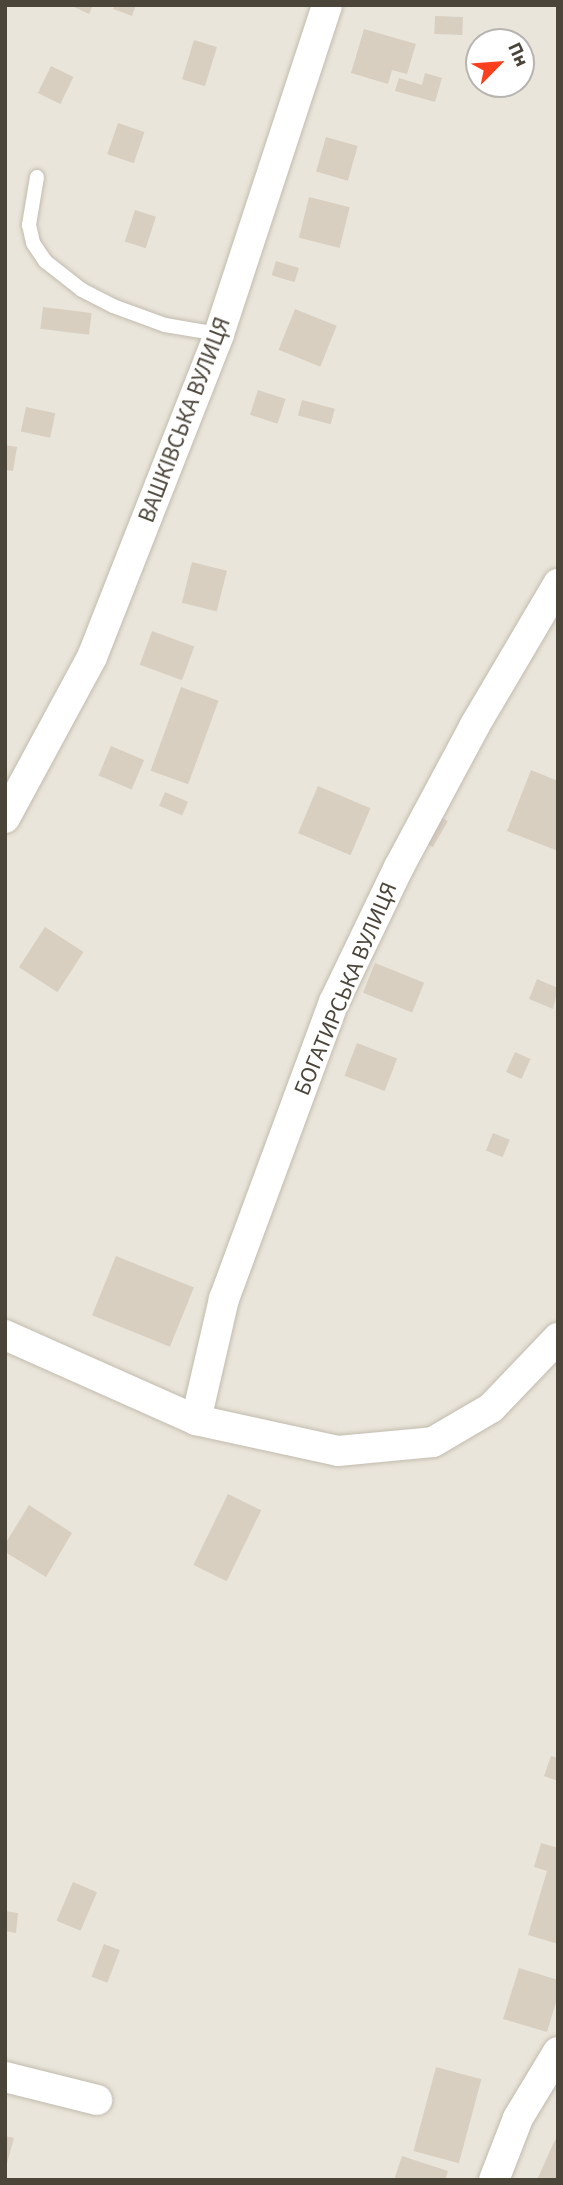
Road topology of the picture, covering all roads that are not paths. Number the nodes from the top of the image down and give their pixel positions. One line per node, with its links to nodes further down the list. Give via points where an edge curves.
1 (327, 5): 3 (street, ВАШКІВСЬКА ВУЛИЦЯ)
2 (37, 177): 3 (lane, via 29,225 33,243 45,261 82,290 113,306 165,325)
3 (219, 334): 5 (street, ВАШКІВСЬКА ВУЛИЦЯ, via 92,657)
4 (558, 584): 9 (street, БОГАТИРСЬКА ВУЛИЦЯ, via 468,737 334,1002 224,1299)
5 (15, 780): 6 (street, ВАШКІВСЬКА ВУЛИЦЯ)
6 (5, 818)
7 (5, 1335): 9 (street)
8 (558, 1338): 9 (street, via 491,1408 433,1442 338,1451)
9 (196, 1420)
10 (558, 2052): 13 (street, via 518,2118)
11 (5, 2077): 12 (street)
12 (97, 2100)
13 (494, 2180)

